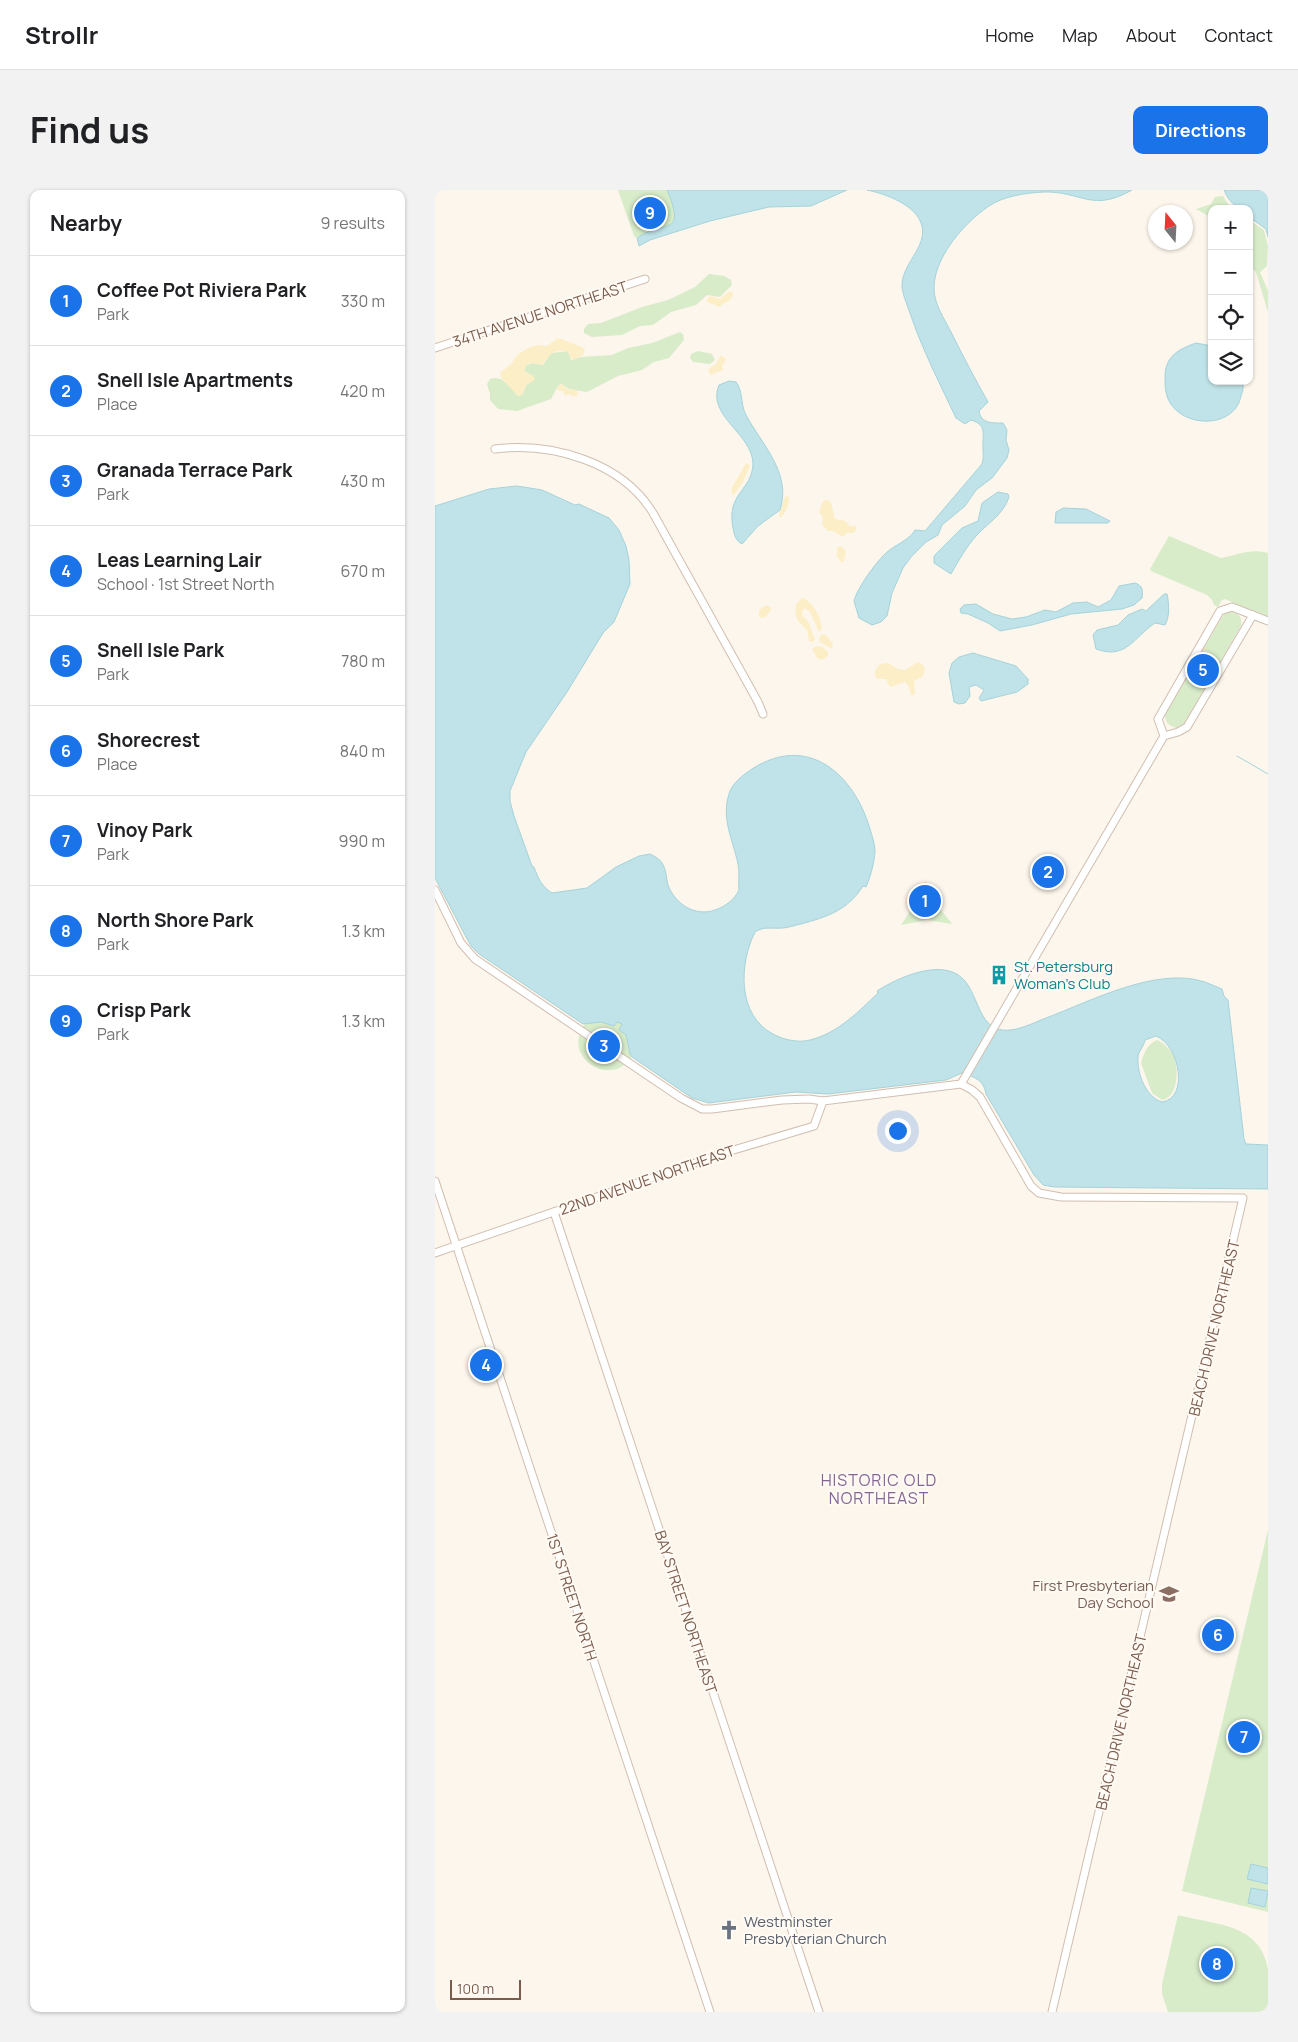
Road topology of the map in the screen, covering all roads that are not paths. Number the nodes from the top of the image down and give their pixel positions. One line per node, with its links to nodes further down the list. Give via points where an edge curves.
1 (645, 279): 2 (street, 34TH AVENUE NORTHEAST)
2 (435, 348)
3 (495, 449): 6 (street, via 532,447 552,450 615,474 635,489 646,501)
4 (1253, 615): 5 (street); 7 (street, via 1187,727); 7 (street, via 1232,607 1223,609 1216,616 1158,719)
5 (1268, 621)
6 (765, 713)
7 (1164, 736): 9 (street)
8 (435, 890): 10 (street, via 461,943 475,959 691,1104 713,1109 782,1100)
9 (961, 1084): 10 (street); 17 (street, BEACH DRIVE NORTHEAST, via 981,1098 1031,1186 1039,1193 1061,1197 1243,1198)
10 (823, 1101): 12 (street, 22ND AVENUE NORTHEAST, via 814,1126 727,1152)
11 (435, 1181): 13 (street, 1ST STREET NORTH)
12 (554, 1212): 13 (street, 22ND AVENUE NORTHEAST); 16 (street, BAY STREET NORTHEAST)
13 (456, 1246): 14 (street, 22ND AVENUE NORTHEAST); 15 (street, 1ST STREET NORTH)
14 (435, 1253)
15 (710, 2012)
16 (819, 2012)
17 (1052, 2012)

